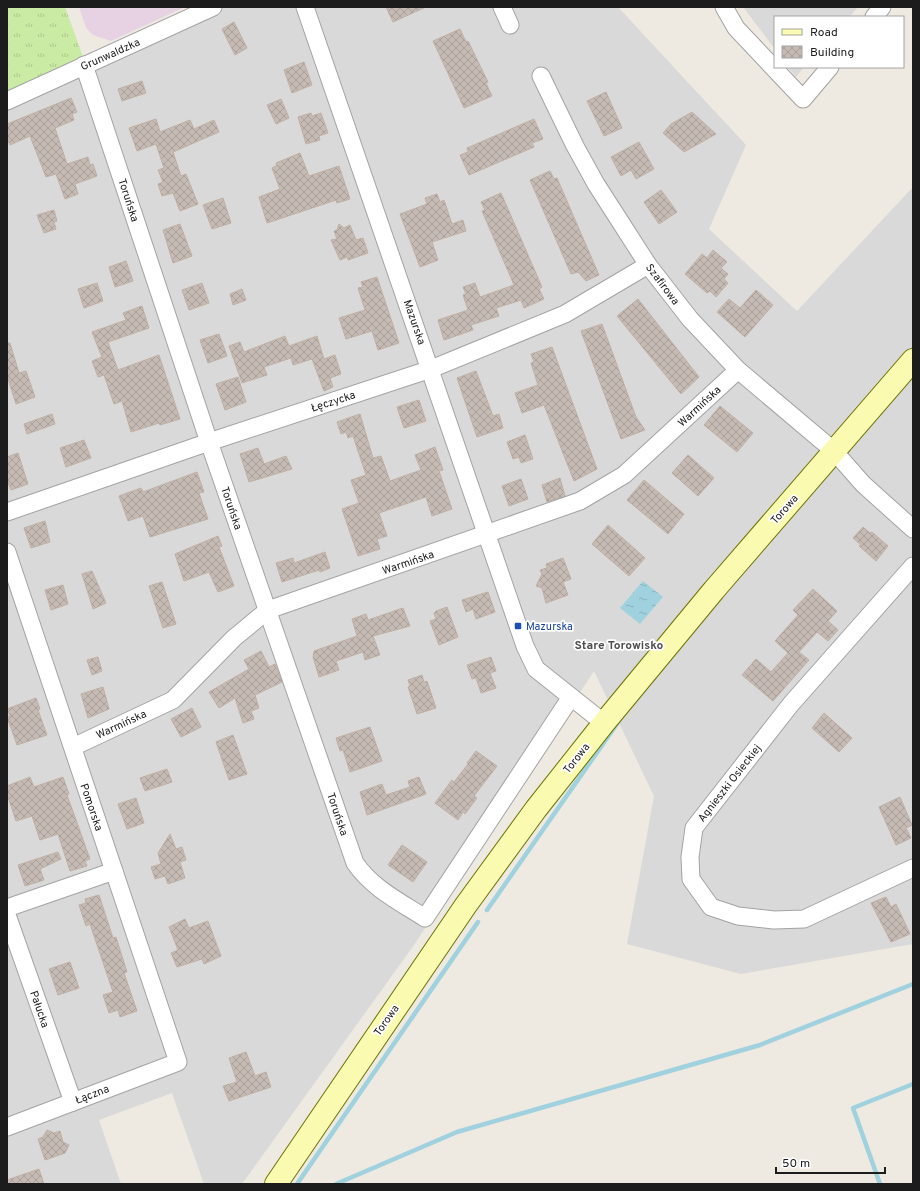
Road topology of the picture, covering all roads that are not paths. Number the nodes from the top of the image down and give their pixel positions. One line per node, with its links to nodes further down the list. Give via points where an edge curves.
1 (213, 7): 8 (street, Grunwaldzka)
2 (305, 7): 14 (street, Mazurska)
3 (502, 7): 7 (street)
4 (724, 7): 9 (street, via 736,28 803,99)
5 (882, 7): 6 (street)
6 (875, 16)
7 (510, 25)
8 (84, 65): 11 (street, Grunwaldzka); 16 (street, Toruńska)
9 (829, 68)
10 (541, 76): 12 (street, Szafirowa, via 596,184)
11 (7, 101)
12 (648, 265): 14 (street, Łęczycka, via 565,314); 15 (street, Szafirowa, via 690,319)
13 (913, 360): 17 (street, Torowa)
14 (431, 369): 16 (street, Łęczycka); 20 (street, Mazurska)
15 (738, 370): 17 (street, Szafirowa); 20 (street, Warmińska, via 624,475 580,501)
16 (209, 442): 18 (street, Łęczycka); 23 (street, Toruńska)
17 (834, 451): 19 (street, Szafirowa, via 863,484); 25 (street, Torowa)
18 (7, 512)
19 (913, 529)
20 (488, 534): 23 (street, Warmińska); 24 (street, Mazurska, via 525,646 536,669)
21 (7, 552): 26 (street, Pomorska)
22 (913, 566): 27 (street, Agnieszki Osieckiej, via 790,704 694,828 690,857 691,879 710,907 738,916 774,920 804,919)
23 (268, 610): 24 (street, Toruńska, via 355,863 362,873 381,889 425,918); 26 (street, Warmińska, via 234,638 173,700)
24 (571, 697): 25 (street, Mazurska)
25 (604, 723): 34 (street, Torowa, via 536,809 466,905)
26 (72, 747): 28 (street, Pomorska)
27 (913, 868)
28 (114, 871): 29 (street); 31 (street, Pomorska)
29 (7, 908)
30 (7, 915): 32 (street, Pałucka)
31 (178, 1062): 32 (street, Łączna)
32 (73, 1102): 33 (street, Łączna)
33 (7, 1127)
34 (276, 1184)

